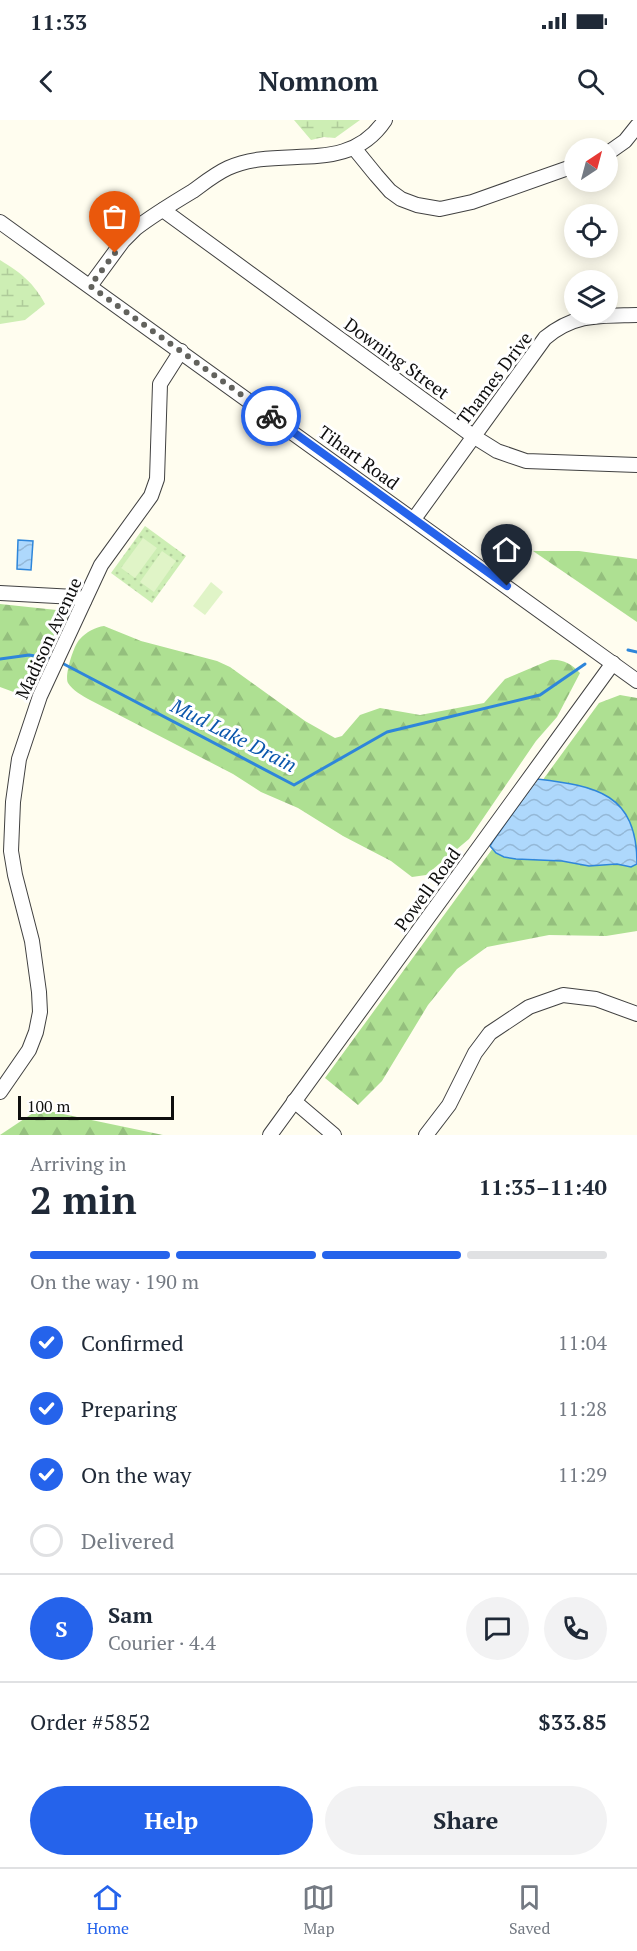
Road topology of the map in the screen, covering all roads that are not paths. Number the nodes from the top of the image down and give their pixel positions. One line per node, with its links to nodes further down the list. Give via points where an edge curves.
1 (385, 120): 4 (street)
2 (637, 126): 3 (street)
3 (618, 146)
4 (354, 148): 5 (street, via 401,199 441,209); 6 (street, via 314,157 267,157 227,168)
5 (564, 170)
6 (163, 210): 8 (street, via 129,235); 11 (street, Downing Street)
7 (0, 222): 8 (street, Tihart Road)
8 (90, 286): 10 (street, Tihart Road)
9 (637, 315): 11 (street, Thames Drive, via 587,316 552,332 538,345)
10 (180, 351): 13 (street, Tihart Road); 15 (street, Madison Avenue, via 160,384 157,479 151,496 101,565)
11 (473, 436): 12 (street, Downing Street, via 497,451 526,461); 13 (street, Thames Drive)
12 (637, 465)
13 (414, 519): 16 (street, Tihart Road)
14 (0, 594): 15 (street, via 75,597)
15 (84, 601): 19 (street, Madison Avenue, via 33,714 19,759 11,851 32,941 39,1012 29,1050)
16 (613, 663): 17 (street, Tihart Road); 20 (street, Powell Road)
17 (637, 681)
18 (637, 1014): 23 (street, via 596,999 563,995 529,1007 490,1033 475,1053 449,1105)
19 (0, 1092)
20 (294, 1101): 21 (street, Powell Road); 22 (street)
21 (270, 1135)
22 (334, 1135)
23 (426, 1135)

